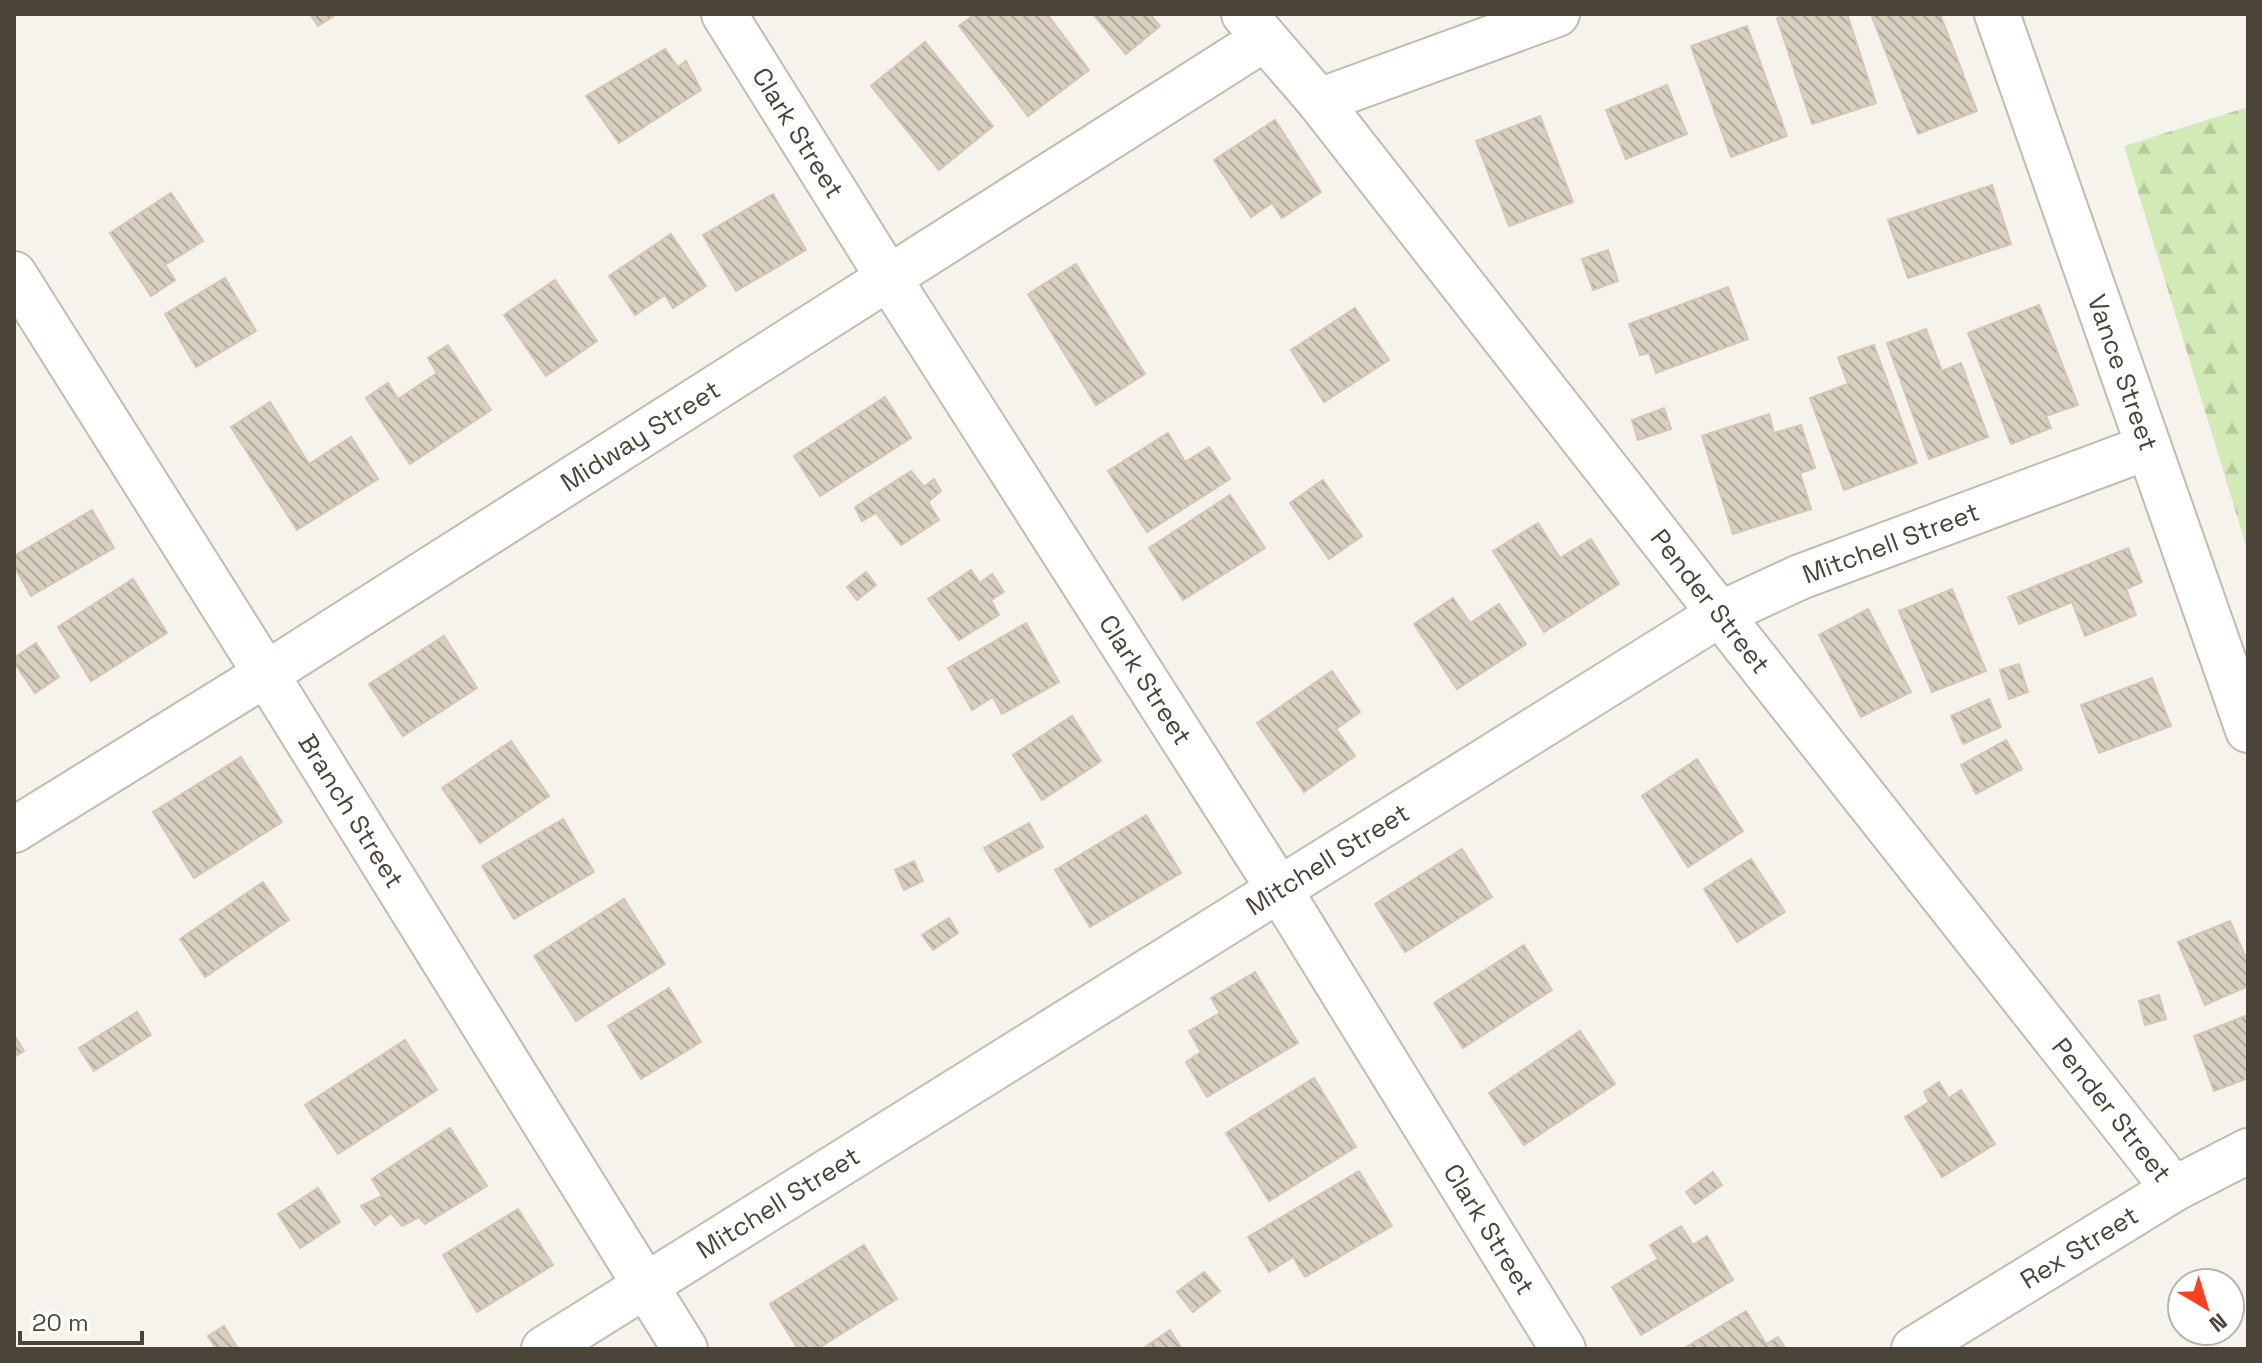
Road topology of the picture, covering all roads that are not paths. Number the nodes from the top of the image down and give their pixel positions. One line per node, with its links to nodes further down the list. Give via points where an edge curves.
1 (724, 14): 7 (street, Clark Street)
2 (1557, 14): 5 (street)
3 (1997, 14): 8 (street, Vance Street)
4 (1254, 27): 5 (street, Pender Street); 7 (street, Midway Street)
5 (1319, 101): 9 (street, Pender Street)
6 (14, 274): 10 (street, Branch Street)
7 (888, 277): 10 (street, Midway Street); 13 (street, Clark Street)
8 (2148, 447): 9 (street, Mitchell Street, via 1800,577); 11 (street, Vance Street)
9 (1720, 614): 13 (street, Mitchell Street); 15 (street, Pender Street)
10 (266, 674): 12 (street, Midway Street); 16 (street, Branch Street)
11 (2248, 730)
12 (14, 830)
13 (1279, 889): 16 (street, Mitchell Street); 19 (street, Clark Street)
14 (2248, 1151): 15 (street, Rex Street)
15 (2174, 1189): 20 (street, Rex Street)
16 (645, 1287): 17 (street, Mitchell Street); 18 (street, Branch Street)
17 (544, 1349)
18 (685, 1349)
19 (1563, 1349)
20 (1914, 1349)

